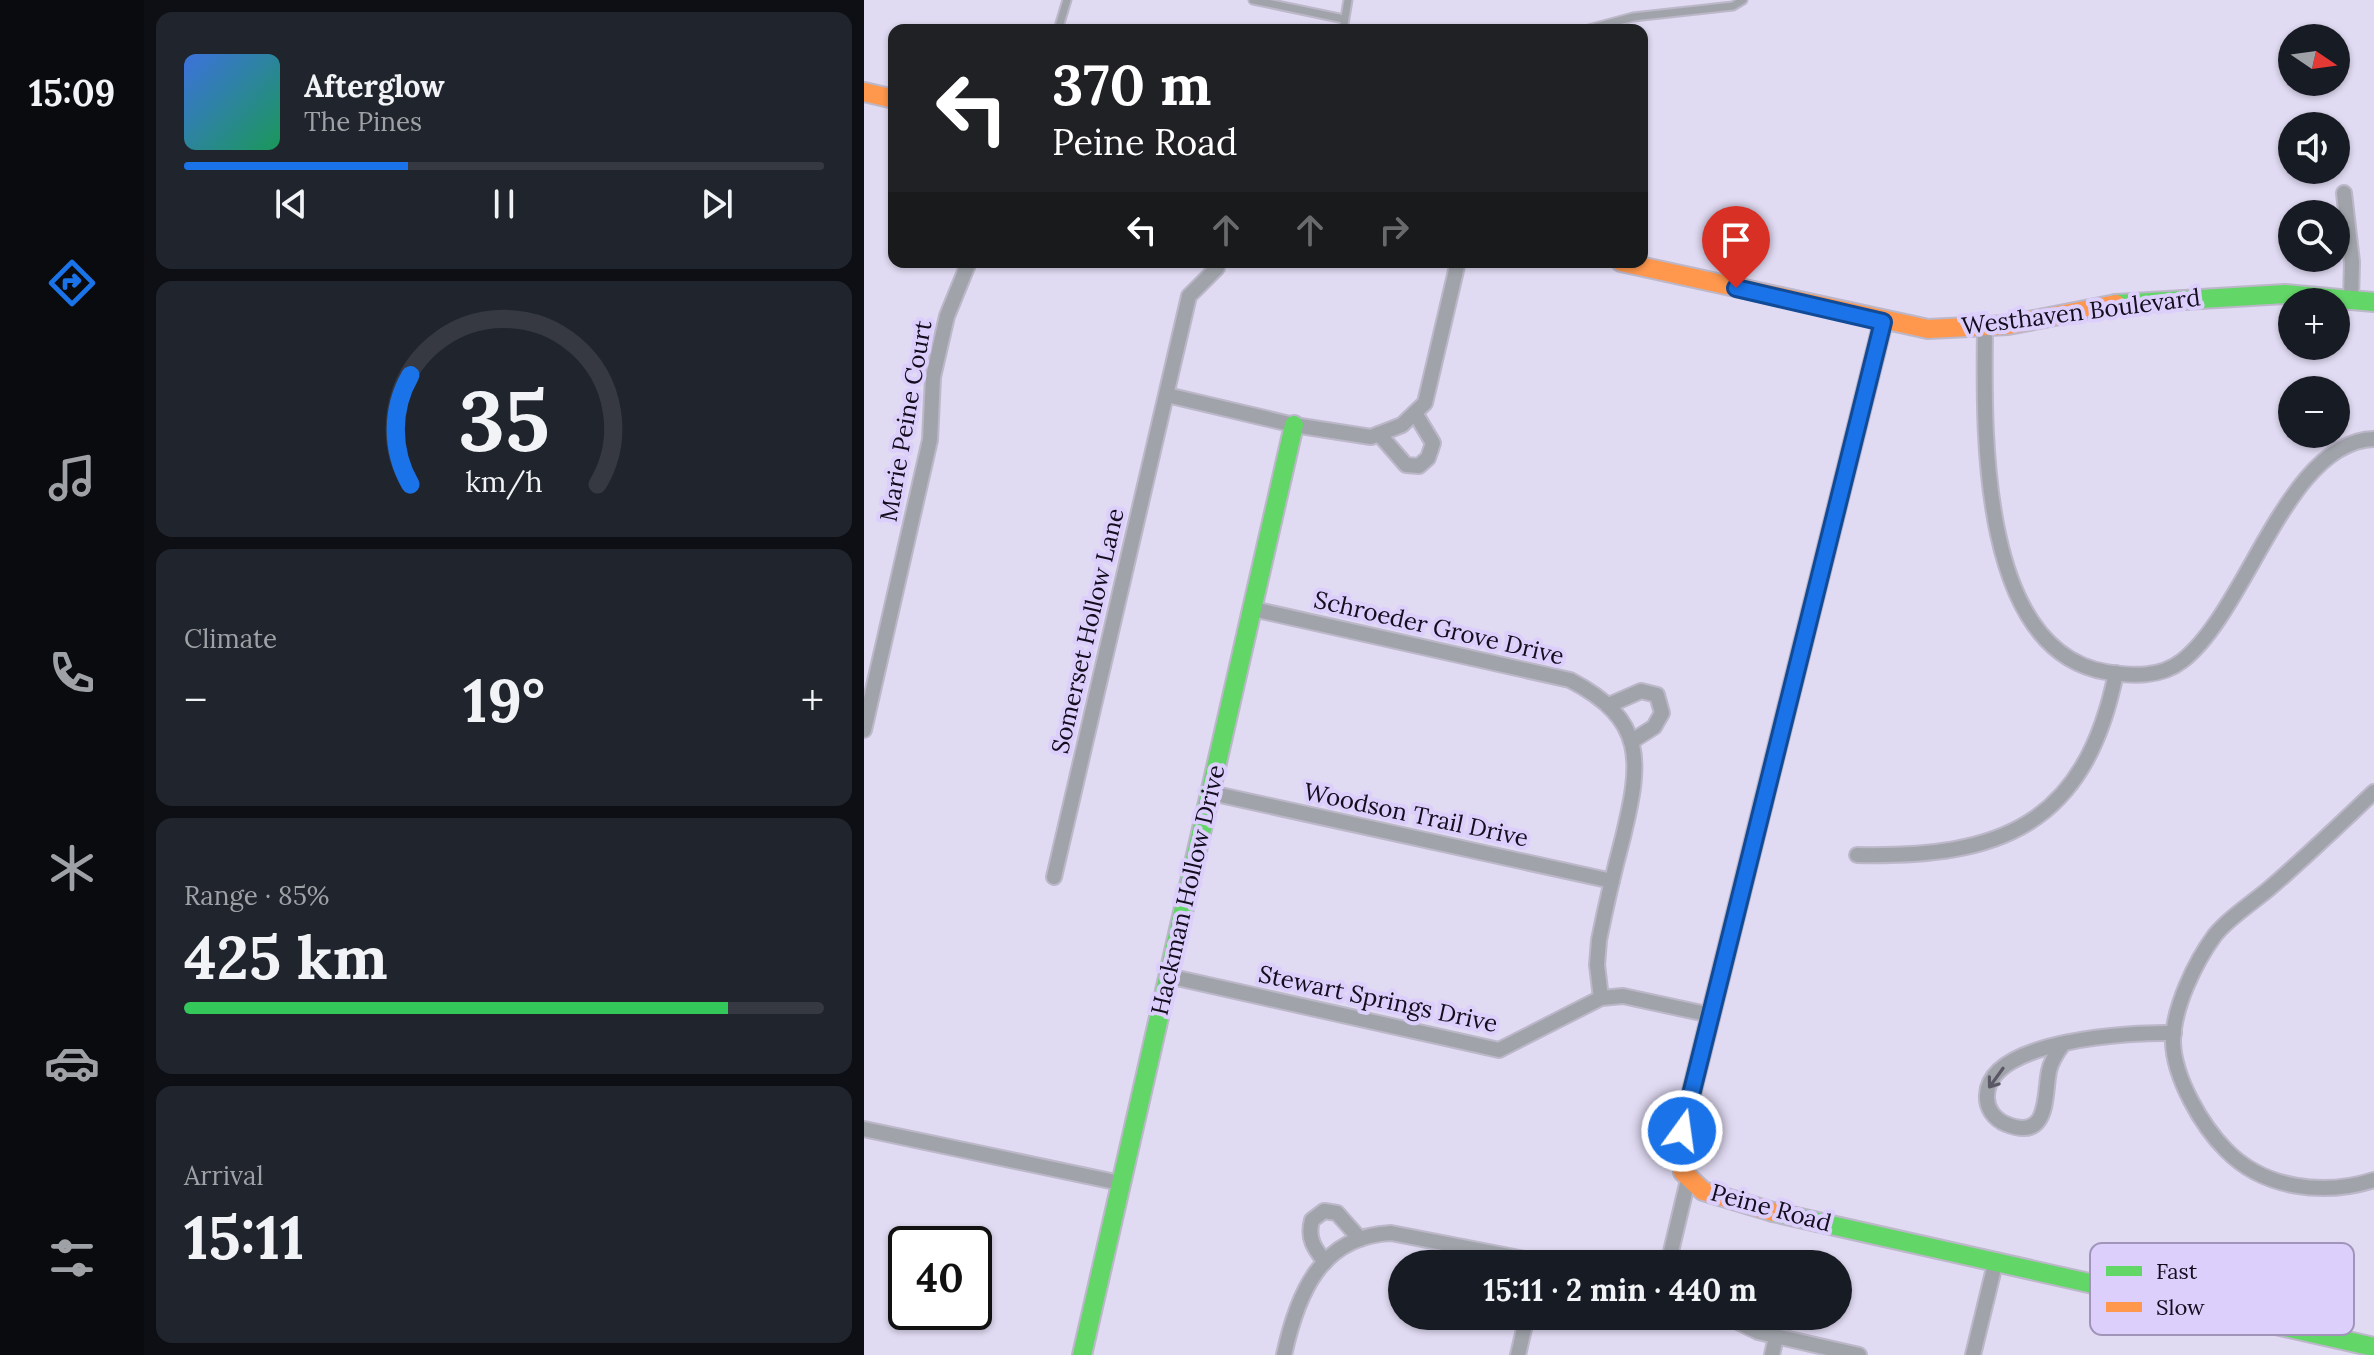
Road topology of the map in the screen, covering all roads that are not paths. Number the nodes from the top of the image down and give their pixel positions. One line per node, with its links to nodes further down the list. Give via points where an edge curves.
1 (1067, 0): 6 (lane)
2 (1253, 0): 5 (lane)
3 (1348, 0): 5 (lane)
4 (1743, 0): 8 (lane, via 1733,6)
5 (1344, 19): 7 (lane)
6 (1060, 24)
7 (1344, 24)
8 (1598, 24)
9 (864, 92): 10 (street)
10 (888, 98)
11 (2344, 193): 16 (street)
12 (967, 268): 28 (street, Marie Peine Court, via 947,316 933,377 930,440)
13 (1217, 268): 20 (street, Somerset Hollow Lane, via 1189,296)
14 (1457, 268): 21 (street, via 1425,403)
15 (1647, 268): 18 (street)
16 (2351, 299): 17 (street, Westhaven Boulevard); 19 (street, Westhaven Boulevard, via 2285,294 2169,298)
17 (2374, 302)
18 (1883, 322): 19 (street, Westhaven Boulevard, via 1928,329); 37 (street, Peine Road)
19 (1985, 327): 26 (street, via 1988,478 2009,572 2028,615 2053,648 2076,662)
20 (1167, 395): 22 (street); 33 (street, Somerset Hollow Lane)
21 (1415, 413): 23 (street); 23 (street, via 1433,443 1419,466 1406,465)
22 (1294, 425): 23 (street); 25 (street, Hackman Hollow Drive)
23 (1379, 434)
24 (2374, 439): 26 (street, via 2330,455 2305,479 2209,637 2179,663 2155,674)
25 (1253, 609): 27 (street, Schroeder Grove Drive, via 1570,680); 31 (street, Hackman Hollow Drive)
26 (2116, 673): 32 (street, via 2098,740 2055,803 2028,823 1995,841 1954,851)
27 (1609, 705): 29 (street, Schroeder Grove Drive); 29 (street, via 1641,691 1657,695 1662,713 1654,727)
28 (864, 730)
29 (1632, 741): 34 (street, Schroeder Grove Drive, via 1637,778)
30 (2374, 792): 38 (street, via 2216,934 2194,973)
31 (1211, 793): 34 (street, Woodson Trail Drive); 35 (street, Hackman Hollow Drive)
32 (1857, 855)
33 (1054, 877)
34 (1612, 881): 36 (street, Schroeder Grove Drive, via 1598,952)
35 (1168, 976): 36 (street, Stewart Springs Drive, via 1499,1050); 43 (street, Hackman Hollow Drive)
36 (1601, 998): 37 (street, Stewart Springs Drive, via 1623,996)
37 (1711, 1015): 41 (street, Peine Road, via 1682,1131 1680,1159)
38 (2174, 1033): 39 (street, via 2103,1034); 42 (street, via 2192,1106 2236,1160 2273,1181 2317,1189)
39 (2063, 1044): 39 (street, one-way to 39, via 2005,1066 1993,1077 1987,1100 1994,1116 2019,1127 2042,1116 2050,1068)
40 (864, 1129): 43 (street)
41 (1688, 1180): 46 (street); 47 (street, Peine Road, via 1738,1204)
42 (2374, 1180)
43 (1120, 1183): 55 (street, Hackman Hollow Drive)
44 (1360, 1239): 45 (street, via 1391,1233); 48 (street); 48 (street, via 1337,1213 1324,1211 1312,1220 1309,1231)
45 (1477, 1250)
46 (1671, 1250)
47 (1996, 1260): 49 (street, Peine Road); 60 (street)
48 (1325, 1262): 56 (street, via 1294,1310)
49 (2090, 1282)
50 (1524, 1330): 57 (street)
51 (1754, 1330): 53 (street)
52 (2322, 1335): 54 (street, Peine Road)
53 (1776, 1337): 58 (street); 59 (street)
54 (2374, 1347)
55 (1082, 1355)
56 (1284, 1355)
57 (1518, 1355)
58 (1772, 1355)
59 (1859, 1355)
60 (1973, 1355)

